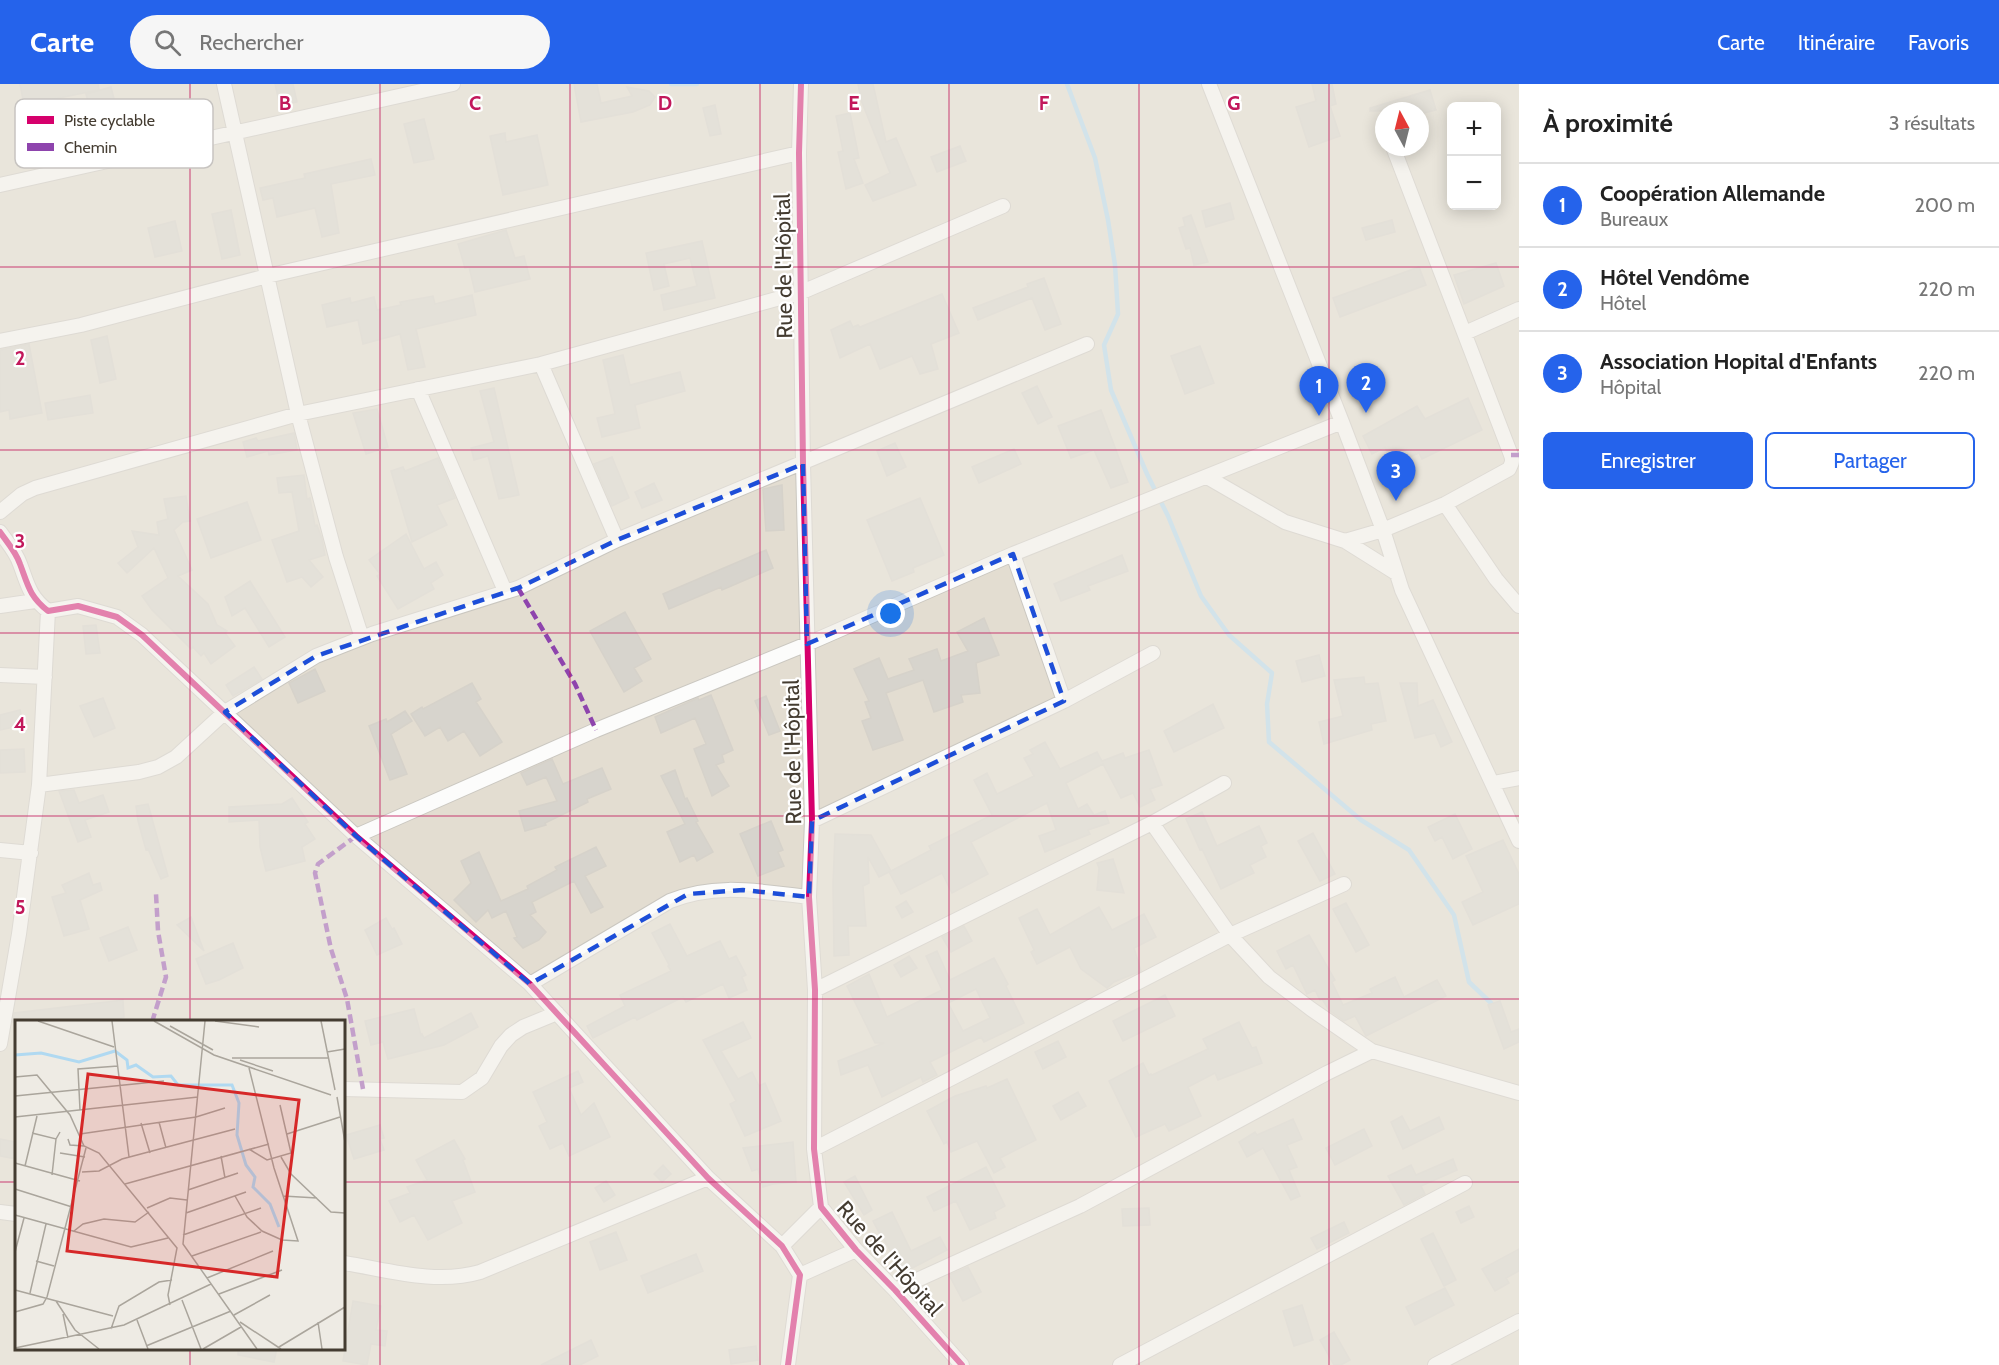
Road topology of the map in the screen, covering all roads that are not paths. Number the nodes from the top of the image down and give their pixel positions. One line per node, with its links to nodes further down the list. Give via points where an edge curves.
1 (224, 84): 5 (street)
2 (453, 84): 5 (street)
3 (1209, 84): 21 (street)
4 (801, 85): 7 (street, Rue de l'Hôpital)
5 (234, 134): 6 (street); 12 (street)
6 (213, 139)
7 (799, 153): 12 (street); 13 (street, Rue de l'Hôpital)
8 (1396, 156): 15 (street)
9 (78, 168): 10 (street)
10 (0, 185)
11 (1003, 206): 13 (street)
12 (267, 276): 16 (street, via 93,322); 20 (street)
13 (802, 292): 18 (street); 22 (street, Rue de l'Hôpital)
14 (1519, 309): 15 (street)
15 (1465, 333): 24 (street, via 1513,460 1509,469)
16 (0, 340)
17 (1087, 344): 22 (street)
18 (541, 364): 19 (street); 28 (street)
19 (418, 389): 20 (street); 32 (street)
20 (298, 414): 25 (street, via 35,488); 37 (street)
21 (1342, 422): 23 (street); 26 (street)
22 (803, 464): 28 (street); 38 (street, Rue de l'Hôpital)
23 (1207, 477): 29 (street, via 1285,522); 30 (street)
24 (1445, 504): 26 (street); 35 (street)
25 (0, 512)
26 (1383, 530): 29 (street); 31 (street)
27 (0, 532): 33 (street, via 20,563)
28 (617, 540): 32 (street)
29 (1345, 541): 31 (street)
30 (1013, 554): 38 (street); 42 (street)
31 (1396, 573): 46 (street)
32 (505, 591): 37 (street)
33 (34, 601): 34 (street); 36 (street)
34 (0, 606)
35 (1519, 606)
36 (48, 611): 41 (street); 43 (street, via 78,606 117,617)
37 (362, 638): 43 (street, via 316,656)
38 (807, 644): 48 (street, Rue de l'Hôpital); 50 (street, via 596,730)
39 (1153, 653): 42 (street)
40 (0, 675): 41 (street)
41 (45, 677): 47 (street)
42 (1064, 701): 48 (street)
43 (225, 712): 47 (street, via 176,757 158,767); 50 (street)
44 (1519, 778): 46 (street)
45 (1224, 783): 49 (street)
46 (1493, 783): 51 (street)
47 (39, 785): 53 (street)
48 (812, 821): 55 (street, Rue de l'Hôpital)
49 (1152, 823): 56 (street); 58 (street)
50 (356, 836): 57 (street)
51 (1519, 841)
52 (0, 850): 53 (street)
53 (31, 853): 60 (street)
54 (1344, 884): 56 (street)
55 (809, 897): 57 (street, via 743,890 688,894); 58 (street, Rue de l'Hôpital)
56 (1230, 935): 61 (street, via 1269,976); 64 (street)
57 (531, 984): 59 (street)
58 (815, 990): 64 (street, Rue de l'Hôpital)
59 (557, 1013): 62 (street, via 511,1035 482,1078 462,1092); 65 (street)
60 (0, 1044)
61 (1372, 1051): 63 (street); 74 (street, via 1080,1206)
62 (345, 1089)
63 (1519, 1093)
64 (814, 1149): 67 (street, Rue de l'Hôpital)
65 (708, 1178): 70 (street); 72 (street, via 464,1277 440,1278)
66 (1465, 1183): 78 (street)
67 (821, 1207): 70 (street); 71 (street, Rue de l'Hôpital)
68 (0, 1212): 69 (street)
69 (15, 1214)
70 (782, 1246): 73 (street)
71 (856, 1250): 73 (street); 74 (street, Rue de l'Hôpital)
72 (345, 1263)
73 (800, 1275): 76 (street)
74 (895, 1290): 77 (street, Rue de l'Hôpital)
75 (1519, 1321): 79 (street)
76 (788, 1365)
77 (962, 1365)
78 (1120, 1365)
79 (1435, 1365)

